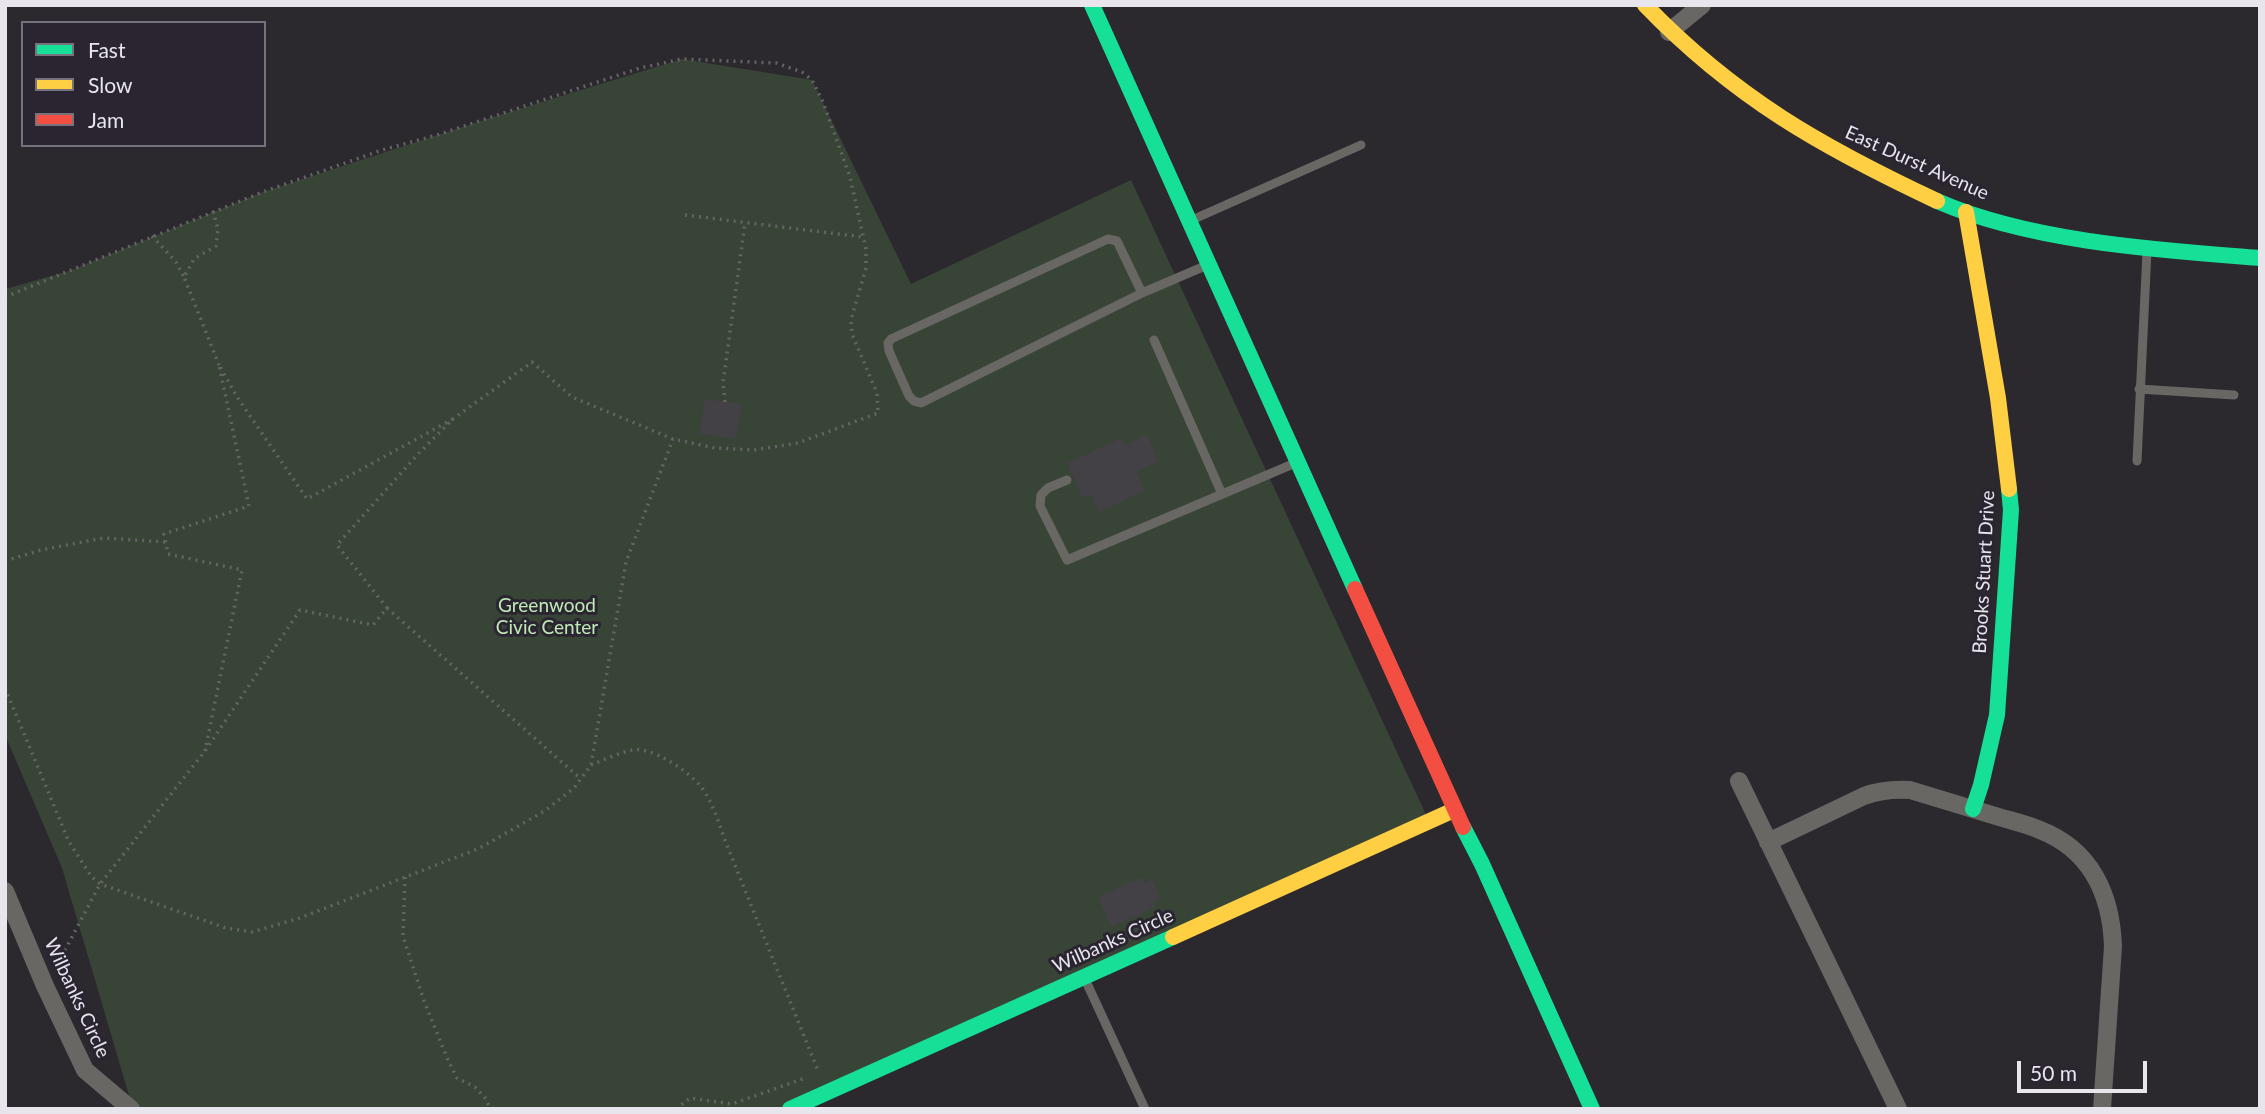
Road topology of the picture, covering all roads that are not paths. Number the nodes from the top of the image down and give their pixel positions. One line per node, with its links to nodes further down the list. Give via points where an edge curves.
1 (1092, 5): 7 (main road)
2 (1645, 5): 4 (main road, East Durst Avenue)
3 (1702, 5): 4 (street)
4 (1669, 32): 6 (main road, East Durst Avenue, via 1739,89 1805,134)
5 (1361, 145): 7 (lane)
6 (1966, 212): 8 (main road, East Durst Avenue, via 2058,235); 20 (main road, Brooks Stuart Drive, via 2011,510 1997,715)
7 (1189, 221): 10 (main road)
8 (2147, 250): 9 (main road, East Durst Avenue); 13 (lane)
9 (2260, 258)
10 (1209, 264): 11 (lane); 16 (main road)
11 (1142, 293): 11 (lane, via 1123,249 1108,239 891,339 889,351 909,397 921,403)
12 (1154, 340): 18 (lane)
13 (2139, 389): 14 (lane); 15 (lane)
14 (2234, 395)
15 (2137, 461)
16 (1297, 462): 18 (lane); 21 (main road)
17 (1067, 480): 18 (lane, via 1048,488 1041,495 1040,506 1067,561)
18 (1222, 494)
19 (1739, 781): 22 (street)
20 (1973, 809): 22 (street, via 1910,790 1881,790); 30 (street, via 2057,838 2072,848 2098,879 2112,922 2113,946)
21 (1454, 810): 24 (main road, Wilbanks Circle); 28 (main road)
22 (1768, 842): 29 (street)
23 (5, 891): 26 (street, Wilbanks Circle, via 85,1070)
24 (1084, 977): 25 (main road, Wilbanks Circle); 27 (lane)
25 (799, 1107)
26 (131, 1109)
27 (1145, 1109)
28 (1592, 1109)
29 (1898, 1109)
30 (2102, 1109)

